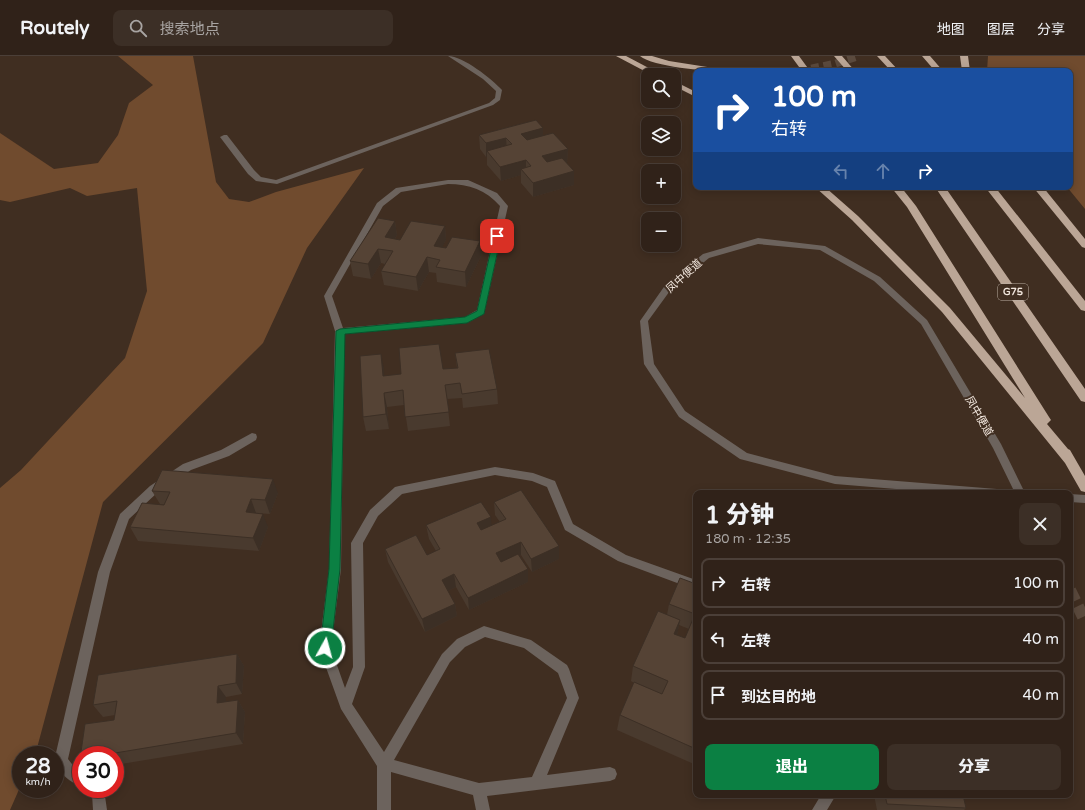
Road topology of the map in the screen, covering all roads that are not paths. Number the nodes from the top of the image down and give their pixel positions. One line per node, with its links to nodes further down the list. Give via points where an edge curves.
1 (451, 56): 18 (street, via 499,90 498,99 491,104 278,182 259,179)
2 (620, 56): 9 (highway)
3 (644, 56): 10 (highway)
4 (795, 56): 11 (highway)
5 (838, 56): 12 (highway)
6 (881, 56): 13 (highway)
7 (926, 56): 14 (highway)
8 (964, 56): 15 (highway)
9 (644, 68)
10 (700, 68)
11 (804, 68)
12 (848, 68)
13 (892, 68)
14 (936, 68)
15 (966, 68)
16 (681, 87): 17 (highway)
17 (693, 93)
18 (224, 137)
19 (823, 190): 29 (highway, via 860,223 946,310)
20 (898, 190): 29 (highway, via 911,206)
21 (942, 190): 27 (highway, G75)
22 (992, 190): 25 (highway)
23 (1040, 190): 24 (highway)
24 (1085, 245)
25 (1085, 308)
26 (340, 331): 26 (street, via 467,320 481,312 504,206 494,195 465,182 448,182 399,190 380,206 328,296); 36 (street, via 335,569 325,648)
27 (1085, 398)
28 (252, 437): 38 (street, via 225,453 187,467 154,489 124,517 104,572 61,760)
29 (1070, 460): 30 (highway)
30 (1085, 487)
31 (960, 490): 32 (street, 凤中便道, via 835,480 744,456 682,414 649,364 644,321 669,286 706,256 758,241 822,248 877,279 924,322 997,447)
32 (1018, 490)
33 (1073, 498): 34 (street)
34 (1085, 499)
35 (693, 584): 36 (street, via 622,558 569,527 551,484 532,477 495,471 399,490 374,513 357,543 359,668)
36 (345, 705): 37 (street)
37 (384, 764): 40 (street, via 446,658 461,643 484,631 527,644 563,669 573,698); 41 (street); 45 (street)
38 (72, 774)
39 (610, 774): 40 (street)
40 (537, 782): 41 (street)
41 (479, 790): 46 (street)
42 (99, 798): 44 (street)
43 (827, 798): 47 (street)
44 (100, 810)
45 (384, 810)
46 (483, 810)
47 (818, 810)

